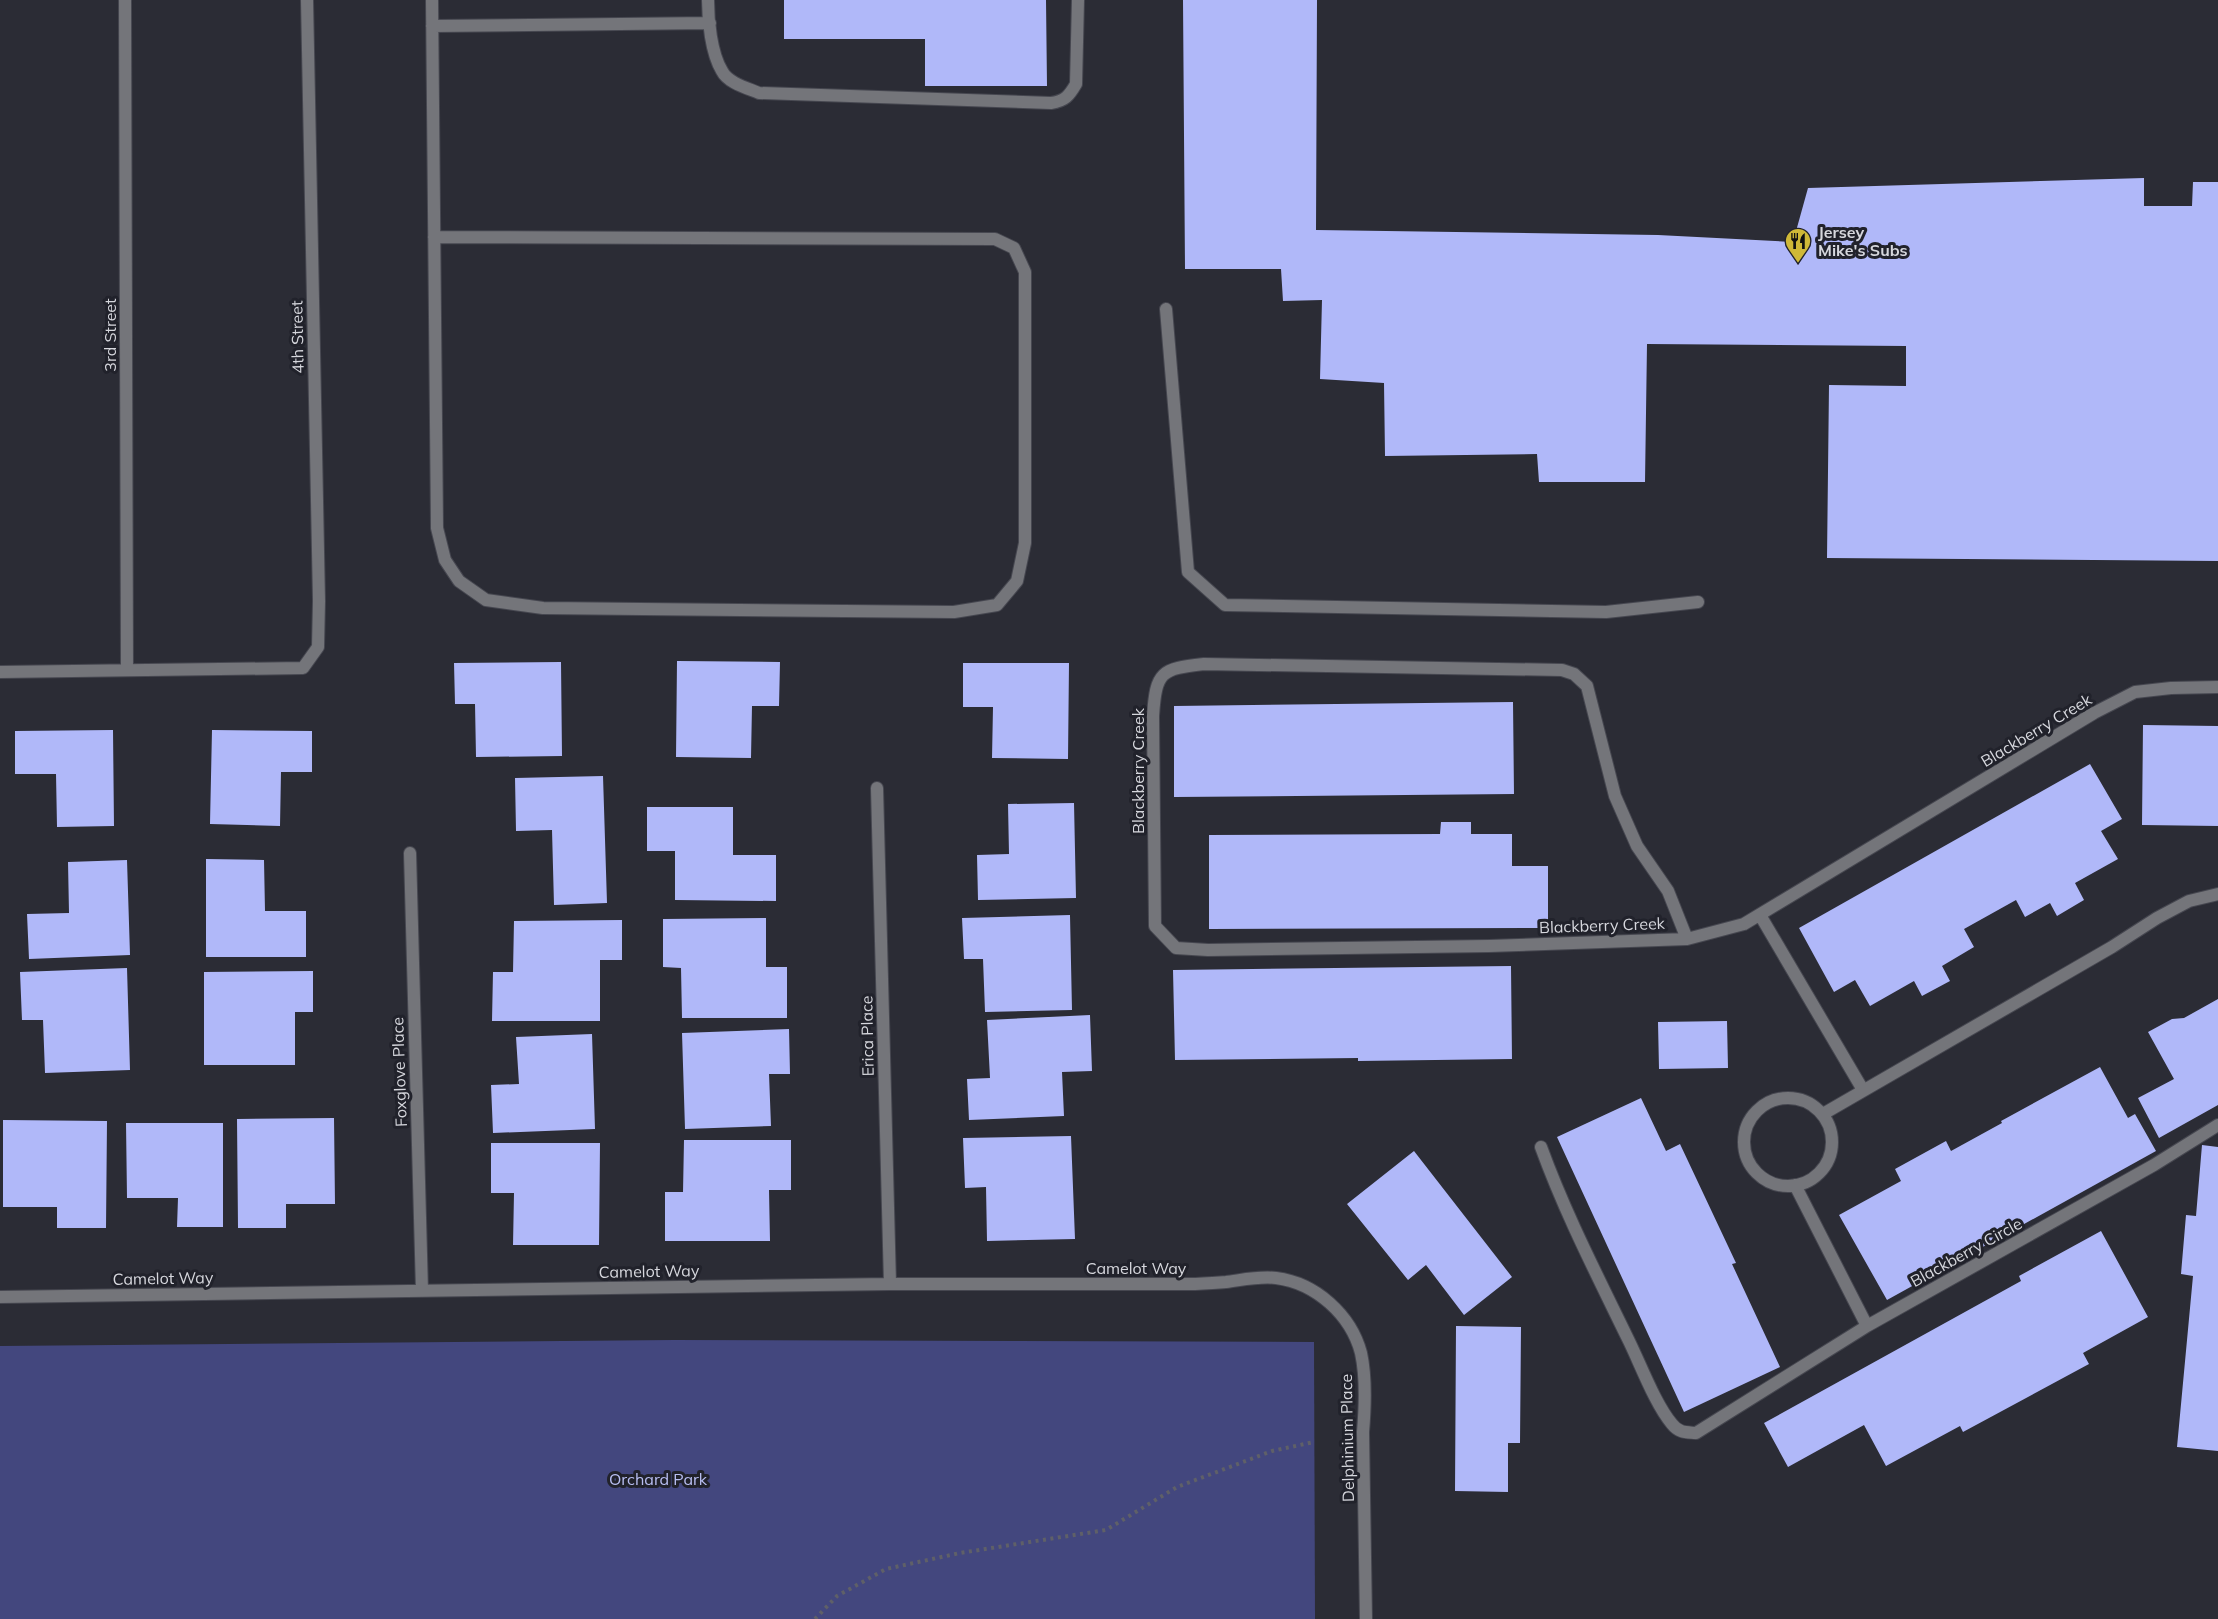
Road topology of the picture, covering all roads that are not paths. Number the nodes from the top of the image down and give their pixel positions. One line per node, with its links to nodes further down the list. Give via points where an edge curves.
1 (126, 0): 11 (street, 3rd Street)
2 (306, 0): 11 (street, 4th Street, via 318,647 303,668)
3 (432, 0): 7 (street)
4 (708, 0): 6 (street)
5 (1078, 0): 6 (street, via 1076,84 1063,102 1052,103 759,93 735,83 722,72)
6 (710, 23): 7 (street)
7 (432, 26): 8 (street)
8 (434, 237): 8 (street, via 437,528 444,560 459,581 486,600 543,608 954,612 997,605 1017,581 1025,543 1025,272 1014,248 995,239)
9 (1166, 309): 10 (street, via 1188,572 1225,605 1606,612)
10 (1698, 602)
11 (127, 670): 12 (street)
12 (0, 672)
13 (2218, 687): 17 (street, Blackberry Creek, via 2135,692)
14 (878, 788): 25 (street, Erica Place)
15 (410, 853): 26 (street, Foxglove Place)
16 (2218, 894): 19 (street, via 2189,901 2157,918)
17 (1760, 915): 18 (street, Blackberry Creek, via 1744,924); 19 (street)
18 (1687, 939): 18 (street, Blackberry Creek, via 1668,891 1637,846 1615,796 1587,686 1574,674 1562,670 1204,664 1174,667 1163,674 1154,692 1155,926 1176,948 1489,946)
19 (1863, 1090): 20 (street)
20 (1823, 1114): 23 (street, via 1830,1128 1829,1158 1809,1181); 23 (street, via 1800,1099 1786,1097 1772,1100 1750,1119 1744,1147 1756,1172 1767,1181)
21 (2218, 1125): 28 (street, Blackberry Circle)
22 (1541, 1147): 28 (street, via 1650,1386 1680,1432 1696,1433)
23 (1795, 1185): 28 (street)
24 (1298, 1282): 25 (street, Camelot Way, via 1275,1278 1189,1284); 29 (street, Delphinium Place, via 1337,1310 1353,1330 1361,1355)
25 (890, 1284): 26 (street, Camelot Way)
26 (422, 1291): 27 (street, Camelot Way)
27 (0, 1297)
28 (1867, 1326)
29 (1366, 1619)

